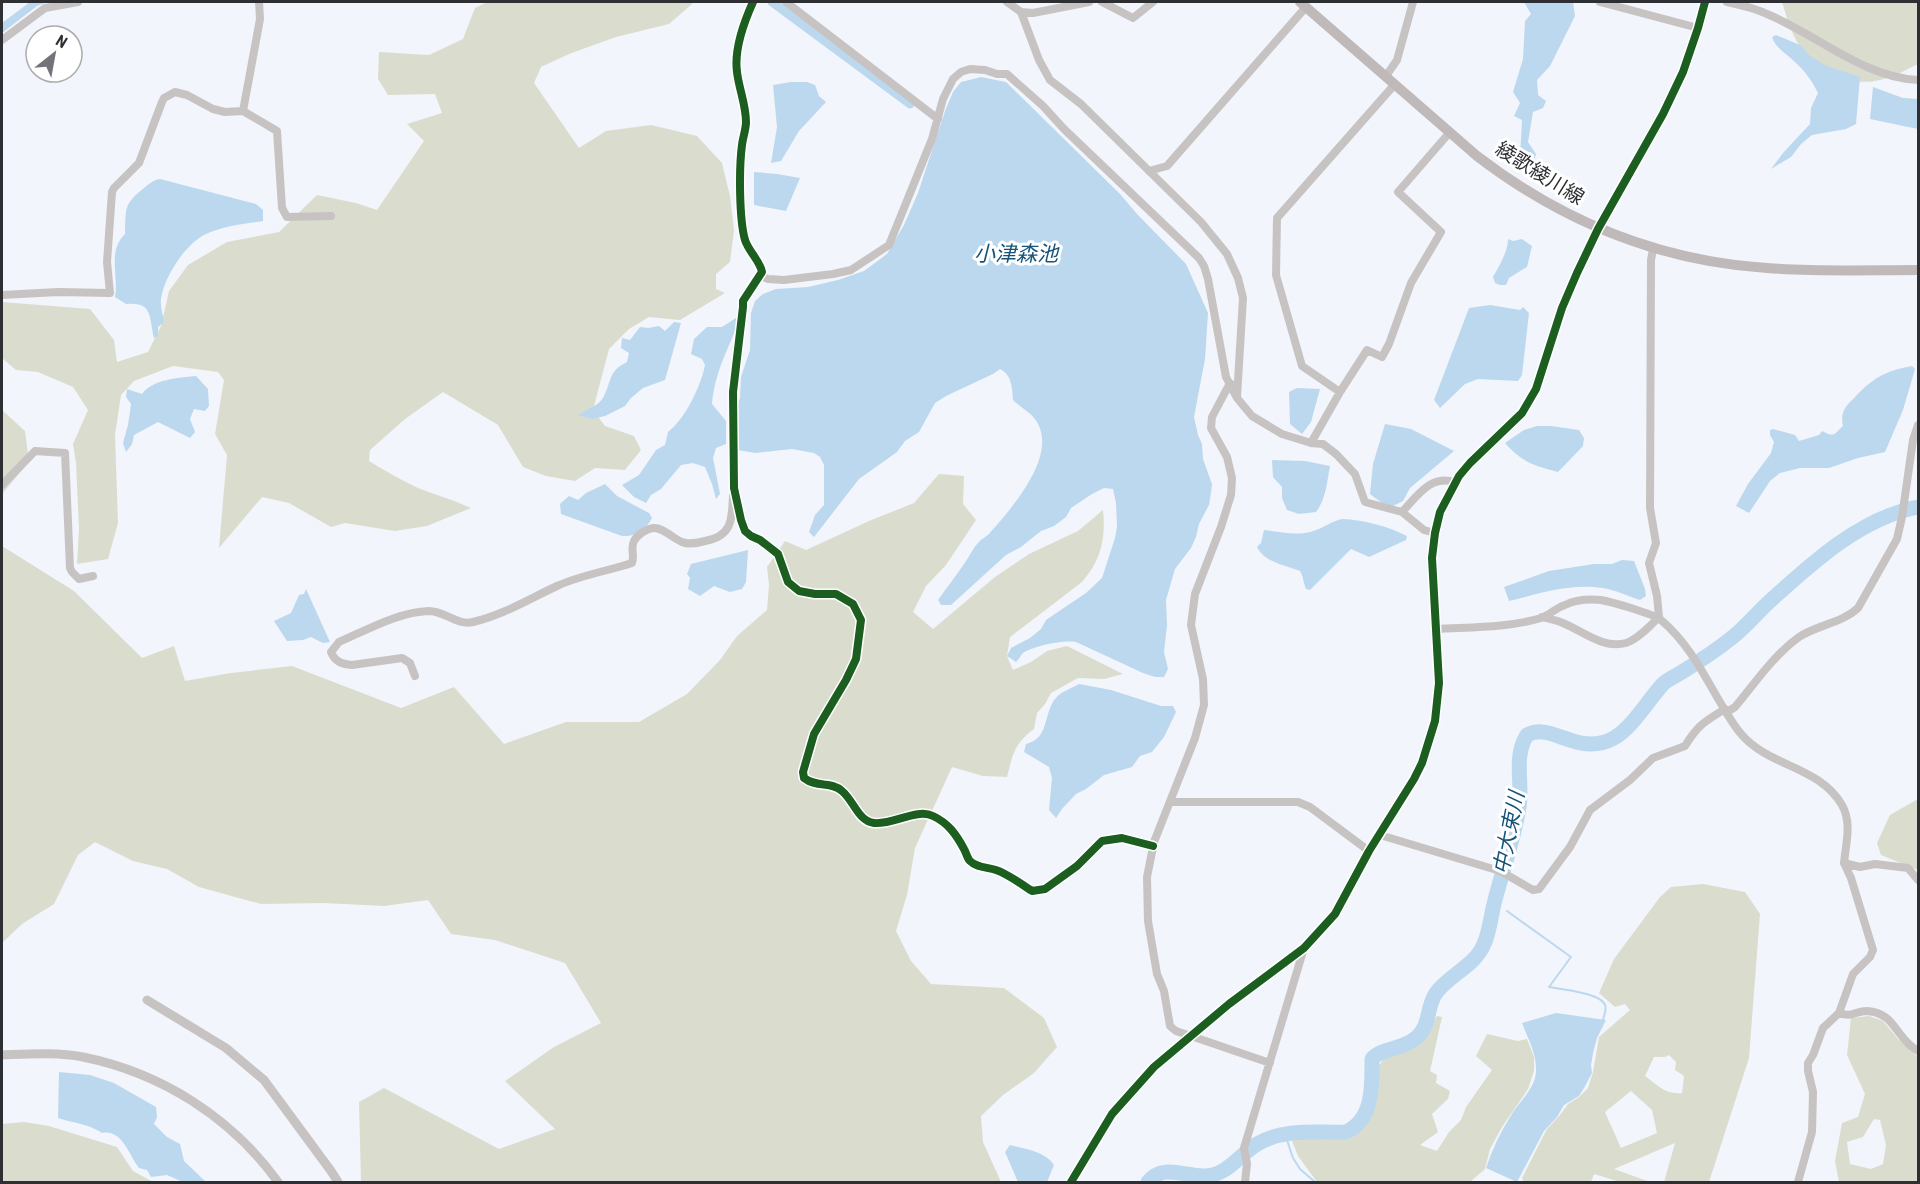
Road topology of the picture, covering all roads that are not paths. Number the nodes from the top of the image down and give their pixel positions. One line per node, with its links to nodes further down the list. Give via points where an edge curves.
1 (78, 2): 16 (street, via 45,8)
2 (260, 2): 20 (street)
3 (753, 2): 28 (street, via 746,17 736,71 746,123 740,173 745,240 762,268)
4 (786, 2): 21 (street)
5 (1007, 2): 14 (street)
6 (1089, 2): 14 (street)
7 (1102, 2): 8 (street, via 1133,18)
8 (1153, 2)
9 (1413, 2): 17 (street, via 1397,60)
10 (1600, 2): 15 (street)
11 (1705, 2): 15 (street)
12 (1727, 2): 18 (street, via 1767,13 1872,69 1905,80)
13 (1303, 4): 17 (main road, 綾歌綾川線); 23 (street, via 1167,166)
14 (1021, 12): 23 (street, via 1050,80 1081,104)
15 (1698, 28): 25 (street, via 1663,114)
16 (2, 39)
17 (1386, 76): 19 (main road, 綾歌綾川線)
18 (1918, 80)
19 (1395, 84): 22 (main road, 綾歌綾川線); 31 (street, via 1277,218 1276,275 1302,366)
20 (243, 111): 24 (street, via 277,131 282,208 287,217); 29 (street, via 213,109 175,92 164,98 139,162 112,192 107,262 110,293)
21 (938, 119): 28 (street, via 890,245 851,270 784,280); 30 (street, via 953,80 970,69 1007,74 1043,106 1204,266)
22 (1450, 132): 25 (main road, 綾歌綾川線, via 1524,189); 31 (street, via 1398,192 1442,232 1411,283 1382,357 1367,350)
23 (1149, 171): 32 (street, via 1208,230 1227,254 1238,278 1243,298)
24 (331, 216)
25 (1598, 229): 26 (main road, 綾歌綾川線); 35 (street, via 1562,308 1530,401)
26 (1653, 249): 27 (main road, 綾歌綾川線, via 1767,268); 42 (street, via 1650,508 1656,543 1649,563)
27 (1918, 270)
28 (761, 276): 37 (street, via 742,301 733,392)
29 (2, 295)
30 (1230, 383): 32 (street); 46 (street, via 1212,417 1211,428 1227,457 1231,495 1195,594 1191,625 1203,679 1204,705)
31 (1340, 392): 34 (street)
32 (1237, 398): 34 (street, via 1247,412 1272,428)
33 (1918, 425): 45 (street, via 1897,539 1858,608 1802,635 1785,648 1735,707)
34 (1311, 443): 38 (street, via 1323,444 1336,454 1354,474 1365,502)
35 (1455, 482): 38 (street, via 1434,482); 39 (street)
36 (2, 485): 40 (street, via 35,451 65,453 70,568 79,579)
37 (734, 488): 44 (street, via 729,526 722,536 684,543 652,528 633,542 632,563 559,585 470,623 440,612 407,614 339,642 331,652 345,665 402,658 410,663); 48 (street, via 746,531 778,554 788,582 799,591 836,594 853,604 861,620 856,659 814,734 804,778 843,791 871,823 930,814 948,825 969,860 997,870 1032,891 1046,889 1110,838)
38 (1402, 512): 39 (street, via 1424,530)
39 (1435, 532): 43 (street, via 1432,558)
40 (93, 576)
41 (1542, 617): 42 (street, via 1566,604 1599,600); 42 (street, via 1607,644 1626,643); 43 (street, via 1506,625)
42 (1659, 617): 45 (street, via 1684,643)
43 (1436, 629): 47 (street, via 1439,693 1431,737 1414,779)
44 (415, 676)
45 (1726, 711): 47 (street, via 1701,723 1685,746 1653,758 1590,810 1570,847 1539,890 1504,872); 50 (street, via 1742,736 1761,751 1816,777 1828,787 1849,821)
46 (1171, 802): 48 (street); 49 (street, via 1298,802)
47 (1380, 835): 49 (street)
48 (1153, 846): 55 (street, via 1147,894 1157,974 1170,1026)
49 (1369, 851): 52 (street, via 1335,914)
50 (1844, 863): 51 (street, via 1908,868); 54 (street, via 1873,950 1852,974)
51 (1918, 880)
52 (1304, 948): 55 (street); 58 (street)
53 (147, 1000): 60 (street, via 226,1048 264,1080)
54 (1839, 1013): 56 (street, via 1880,1014 1892,1021); 63 (street, via 1823,1028 1808,1064 1812,1132)
55 (1191, 1036): 58 (street); 61 (street, via 1154,1067 1112,1114)
56 (1918, 1052)
57 (2, 1055): 59 (street, via 82,1057 152,1079 215,1116 243,1139)
58 (1270, 1063): 62 (street, via 1244,1148)
59 (278, 1182)
60 (338, 1182)
61 (1071, 1182)
62 (1245, 1182)
63 (1798, 1182)

